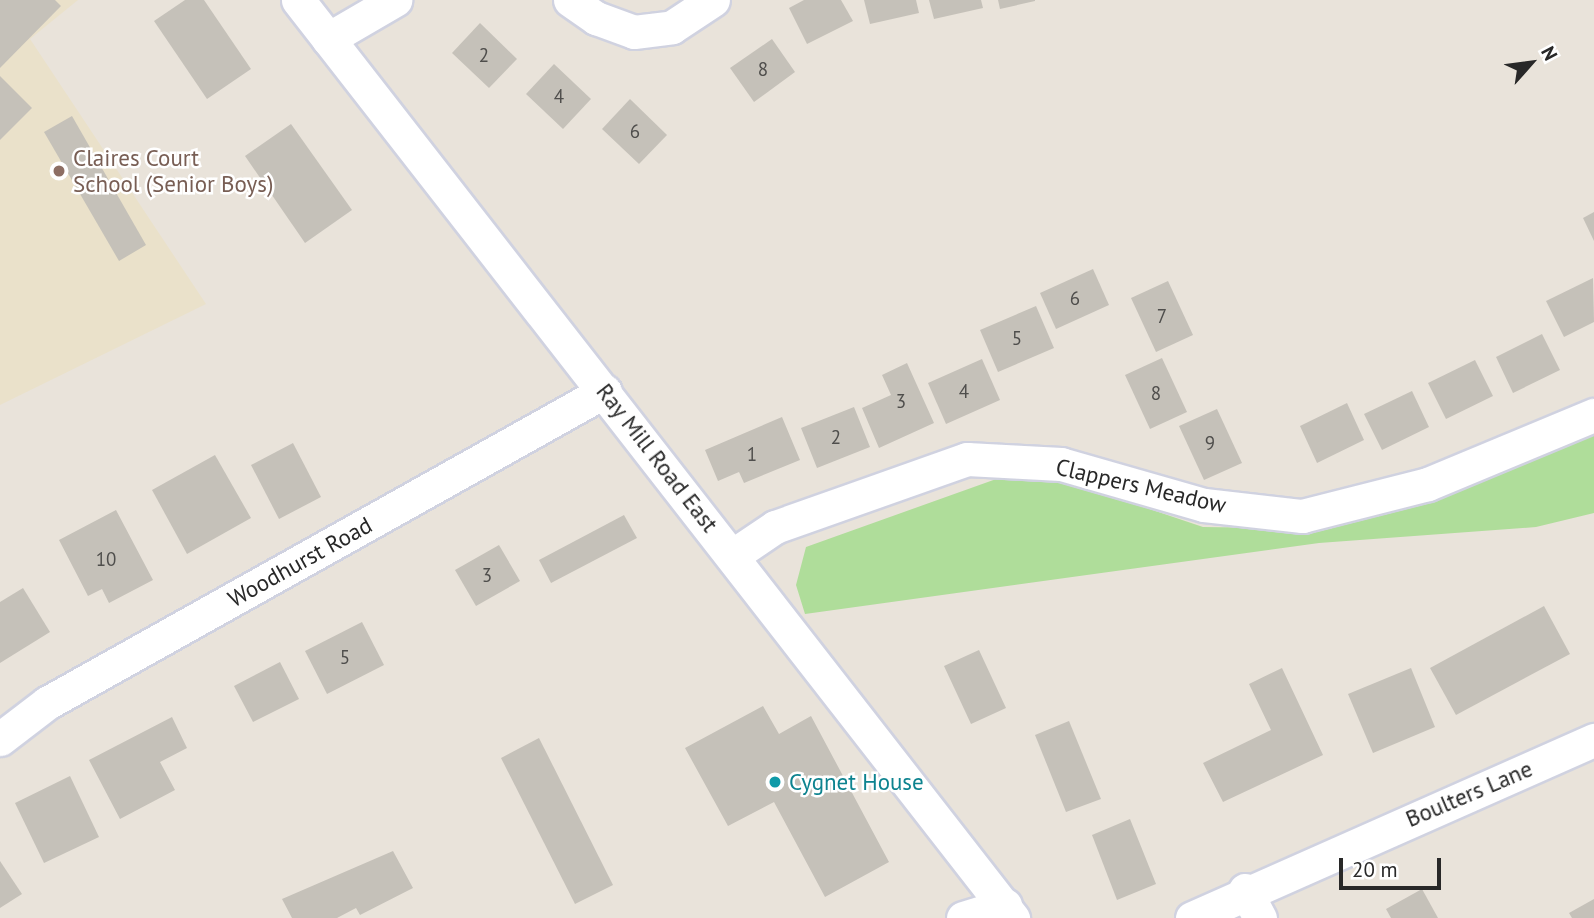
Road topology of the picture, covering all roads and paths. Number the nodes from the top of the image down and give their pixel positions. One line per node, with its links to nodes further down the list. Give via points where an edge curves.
1 (298, 0): 5 (street, Ray Mill Road East)
2 (395, 0): 5 (street)
3 (570, 0): 4 (street, via 596,18 634,32 672,27)
4 (713, 0)
5 (328, 39): 6 (street, Ray Mill Road East)
6 (605, 391): 8 (street, Ray Mill Road East); 9 (street, Woodhurst Road, via 47,703)
7 (1594, 415): 8 (street, Clappers Meadow, via 1428,484 1302,516 1204,505 1061,464 967,458 775,527)
8 (733, 556): 12 (street, Ray Mill Road East)
9 (0, 739)
10 (1594, 740): 11 (street, Boulters Lane)
11 (1253, 904): 14 (street, Boulters Lane)
12 (1009, 912): 13 (street)
13 (963, 918)
14 (1192, 918)

